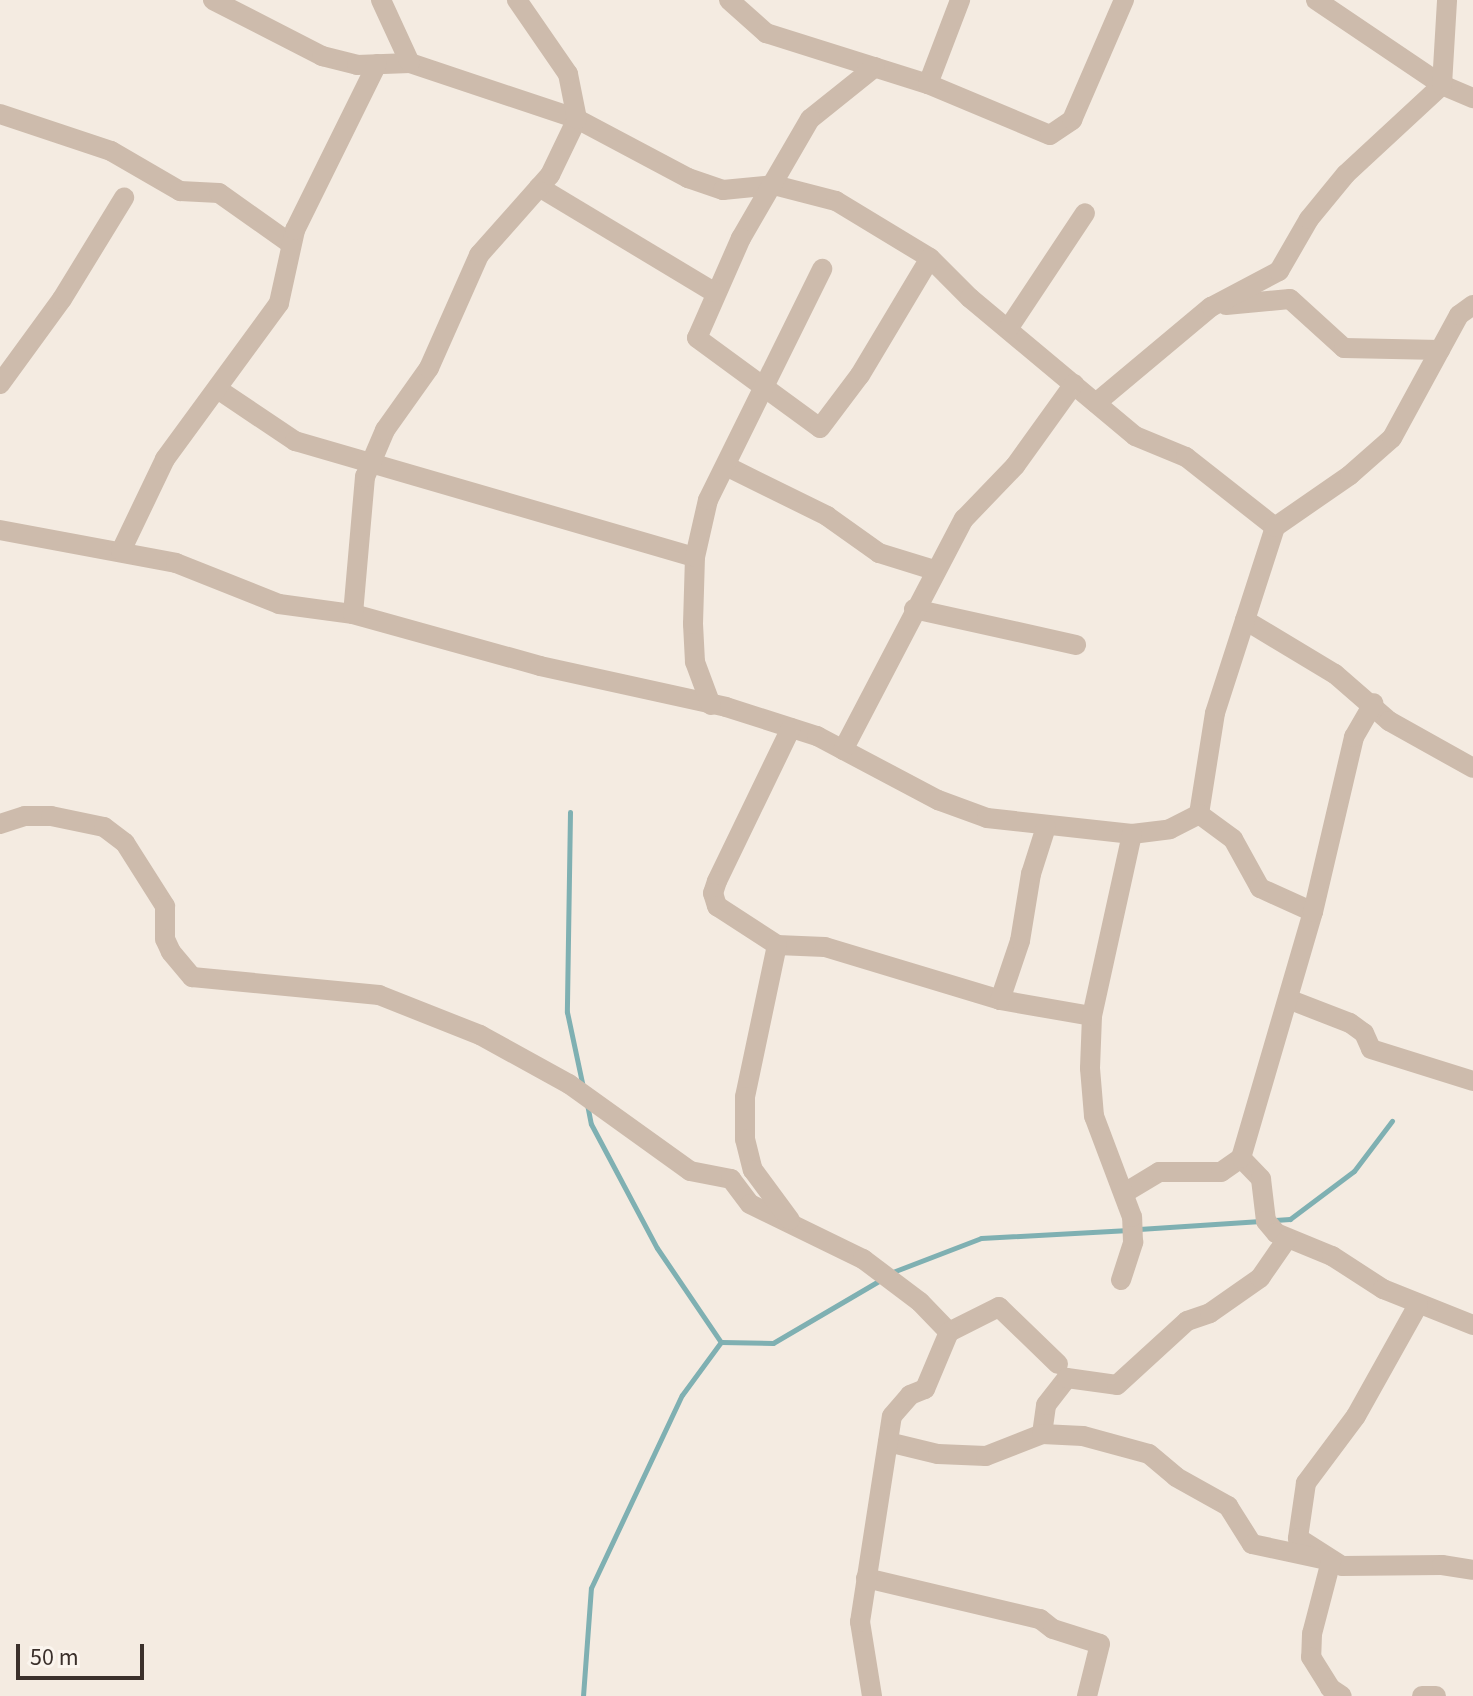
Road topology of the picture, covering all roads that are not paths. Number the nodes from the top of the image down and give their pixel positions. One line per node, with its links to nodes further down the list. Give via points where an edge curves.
1 (213, 0): 10 (street, via 322,56)
2 (381, 0): 9 (street)
3 (517, 0): 16 (street, via 568,74)
4 (729, 0): 11 (street, via 766,33)
5 (960, 0): 12 (street)
6 (1124, 0): 12 (street, via 1078,108 1062,131 1036,131)
7 (1316, 0): 13 (street)
8 (1447, 0): 13 (street)
9 (410, 63): 10 (street); 16 (street)
10 (377, 64): 21 (street)
11 (875, 67): 12 (street); 17 (street, via 810,119)
12 (928, 84)
13 (1442, 85): 14 (street); 26 (street, via 1346,174 1309,219 1279,271)
14 (1473, 98)
15 (0, 114): 21 (street, via 111,151 180,191 219,193)
16 (577, 119): 17 (street, via 688,178 723,190); 18 (street, via 566,151)
17 (774, 185): 22 (street, via 836,201); 24 (street)
18 (539, 187): 24 (street); 34 (street, via 479,255 457,314 429,368 385,430)
19 (124, 198): 29 (street, via 62,299)
20 (1085, 213): 27 (street)
21 (291, 244): 32 (street, via 279,303)
22 (930, 258): 27 (street); 31 (street, via 860,375 820,428)
23 (822, 269): 31 (street)
24 (714, 292): 31 (street, via 697,338)
25 (1473, 305): 28 (street, via 1459,315)
26 (1211, 307): 28 (street, via 1290,299 1344,348); 33 (street)
27 (1008, 329): 30 (street)
28 (1440, 350): 36 (street, via 1392,438)
29 (0, 384)
30 (1074, 384): 33 (street); 40 (street, via 1015,466 964,519)
31 (762, 387): 35 (street)
32 (219, 390): 34 (street, via 295,441); 38 (street, via 165,459)
33 (1096, 403): 36 (street, via 1135,436 1186,457 1235,490)
34 (373, 464): 39 (street); 42 (street, via 365,477 357,527)
35 (726, 466): 39 (street, via 708,500); 40 (street, via 827,516 879,553)
36 (1275, 527): 43 (street)
37 (0, 530): 38 (street)
38 (121, 551): 42 (street, via 176,563 279,604)
39 (695, 557): 46 (street, via 695,662)
40 (934, 570): 41 (street)
41 (914, 609): 44 (street); 48 (street)
42 (353, 614): 46 (street, via 540,666)
43 (1245, 620): 45 (street); 50 (street, via 1215,713)
44 (1076, 645)
45 (1374, 703): 49 (street, via 1389,721); 54 (street, via 1354,737)
46 (711, 705): 47 (street)
47 (791, 728): 48 (street); 55 (street, via 713,893 717,906)
48 (843, 750): 52 (street, via 938,800 987,818)
49 (1473, 768)
50 (1199, 814): 53 (street, via 1170,829); 54 (street, via 1233,839 1260,888)
51 (0, 824): 62 (street, via 25,816 51,816 104,827 125,843 165,906 165,939 171,952 192,977 379,995 480,1035 569,1084 690,1171 731,1179 750,1204)
52 (1046, 827): 53 (street); 57 (street)
53 (1132, 834): 58 (street)
54 (1313, 912): 56 (street)
55 (777, 945): 57 (street, via 825,947); 62 (street, via 745,1097 745,1139 753,1170)
56 (1288, 999): 59 (street, via 1350,1023 1364,1033 1371,1049); 60 (street)
57 (1000, 1000): 58 (street)
58 (1092, 1016): 61 (street, via 1094,1116)
59 (1473, 1081)
60 (1241, 1158): 61 (street, via 1221,1172 1159,1172); 63 (street, via 1261,1179 1266,1221)
61 (1126, 1192): 64 (street, via 1133,1242)
62 (796, 1227): 67 (street, via 863,1259 920,1302)
63 (1287, 1239): 65 (street, via 1332,1256); 69 (street, via 1260,1278 1210,1313 1187,1321 1117,1385 1067,1378 1046,1405)
64 (1121, 1280)
65 (1418, 1305): 66 (street); 71 (street, via 1356,1416 1306,1483 1298,1538)
66 (1473, 1325)
67 (949, 1332): 68 (street, via 999,1307); 70 (street, via 925,1389 896,1407)
68 (1058, 1364)
69 (1042, 1434): 70 (street, via 986,1456 938,1454); 71 (street, via 1083,1436 1149,1454 1176,1477 1228,1506 1252,1544)
70 (888, 1442): 73 (street)
71 (1331, 1561): 72 (street, via 1342,1566 1442,1565); 76 (street, via 1311,1657 1320,1676)
72 (1473, 1570)
73 (866, 1578): 74 (street, via 860,1622); 75 (street, via 1040,1619 1053,1629 1100,1644)
74 (872, 1696)
75 (1087, 1696)
76 (1342, 1696)
77 (1422, 1696): 78 (street)
78 (1436, 1696)

